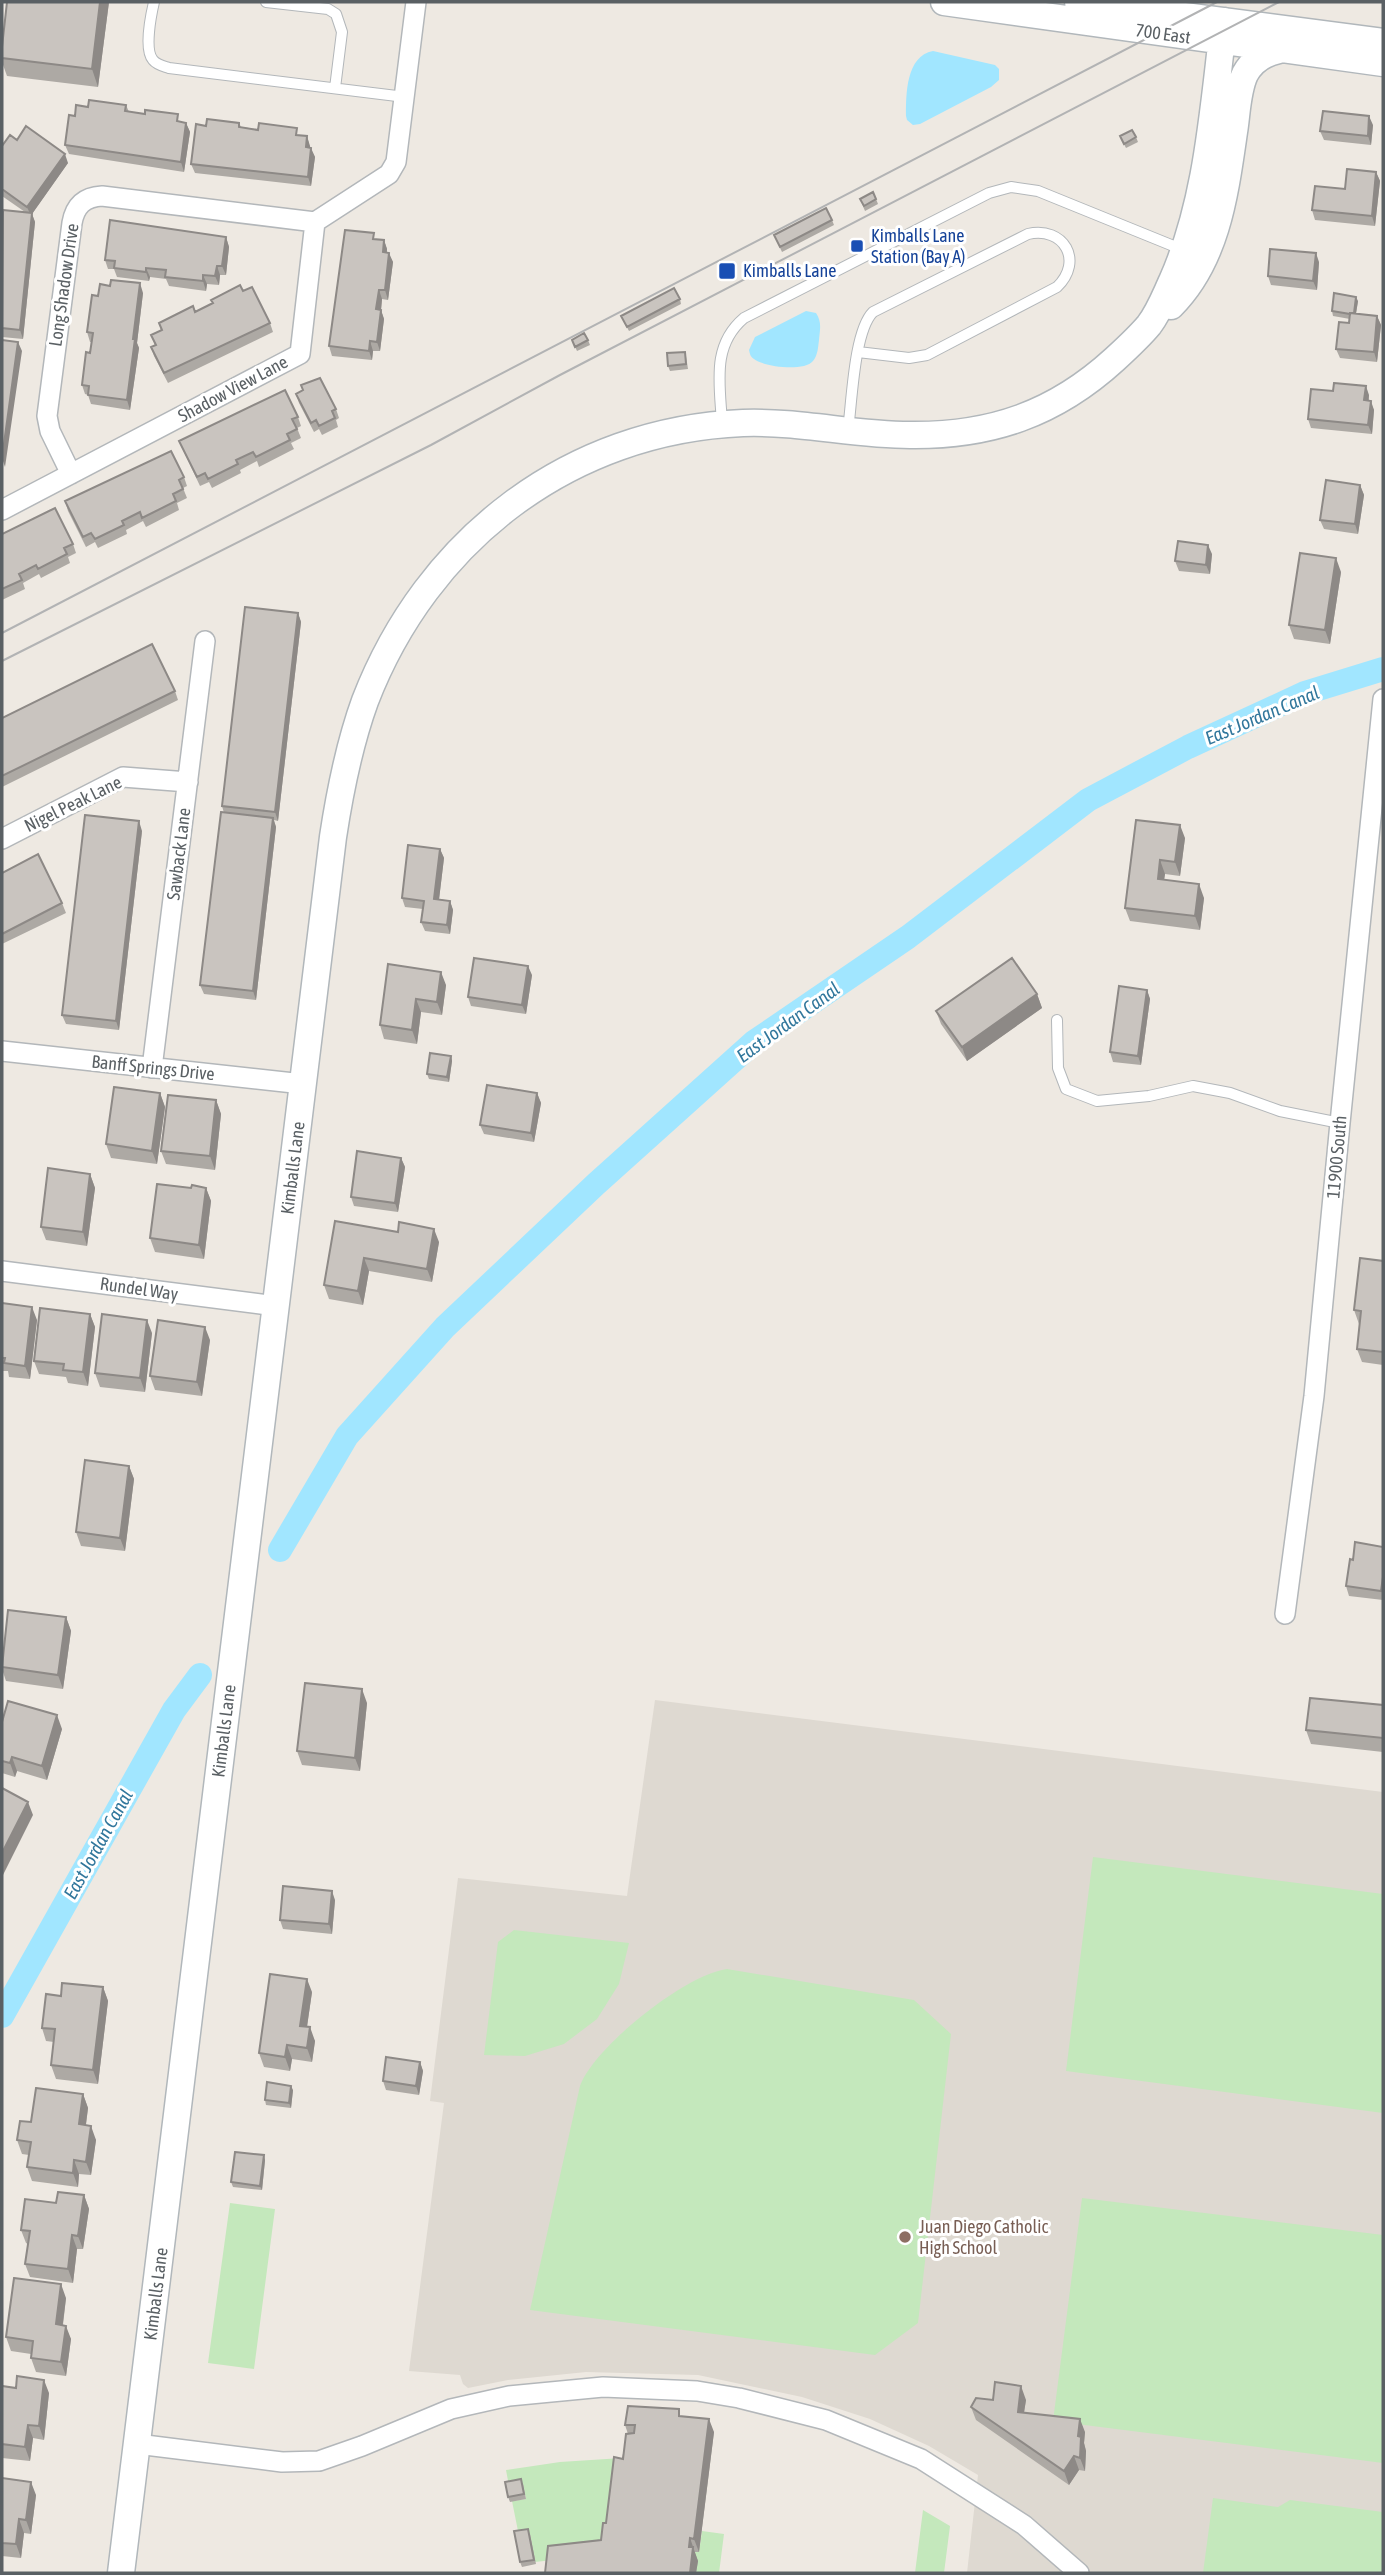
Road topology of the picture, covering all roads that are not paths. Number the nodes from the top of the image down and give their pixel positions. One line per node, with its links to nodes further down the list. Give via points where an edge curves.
1 (154, 2): 10 (lane, via 148,50 158,65)
2 (266, 2): 10 (lane, via 328,9 336,14 342,32)
3 (416, 2): 11 (street)
4 (944, 2): 6 (street, 700 East)
5 (1078, 2): 6 (street, 700 East)
6 (1215, 31): 7 (street, 700 East); 8 (street, 700 East); 13 (street, Kimballs Lane); 14 (street, Kimballs Lane, via 1198,203 1178,268)
7 (1383, 42)
8 (1279, 50): 9 (street, 700 East); 14 (street, via 1255,61 1243,78 1225,194 1206,255 1189,286)
9 (1383, 63)
10 (335, 88): 11 (lane)
11 (405, 97): 12 (street, via 396,162 389,173)
12 (315, 222): 18 (street, Shadow View Lane, via 300,354); 18 (street, Long Shadow Drive, via 102,196 88,198 78,206 47,416)
13 (1175, 247): 14 (street, Kimballs Lane); 16 (lane, via 1038,191 1011,187 989,192 737,324 725,340 720,359)
14 (1151, 323): 17 (street, Kimballs Lane, via 1084,385 1024,418 942,434)
15 (858, 352): 15 (lane, via 863,326 873,312 1028,234 1048,233 1064,244 1070,262 1057,287 947,345 919,357); 17 (lane)
16 (722, 425): 17 (street, Kimballs Lane, via 773,423); 28 (street, Kimballs Lane, via 648,438 555,475 472,536 398,632 370,690 346,765)
17 (848, 430)
18 (71, 474): 19 (street, Shadow View Lane)
19 (2, 510)
20 (205, 641): 22 (street, Sawback Lane)
21 (1383, 699): 23 (street, 11900 South)
22 (188, 782): 24 (street, Nigel Peak Lane, via 123,778); 27 (street, Sawback Lane)
23 (1378, 798): 29 (street, 11900 South)
24 (2, 839)
25 (1057, 1020): 29 (lane, via 1058,1068 1066,1089 1097,1101 1194,1086)
26 (2, 1051): 27 (street, Banff Springs Drive)
27 (152, 1068): 28 (street, Banff Springs Drive)
28 (303, 1084): 31 (street, Kimballs Lane)
29 (1340, 1123): 32 (street, 11900 South, via 1314,1396)
30 (2, 1271): 31 (street, Rundel Way)
31 (276, 1306): 33 (street, Kimballs Lane)
32 (1285, 1614)
33 (137, 2445): 34 (street, Kimballs Lane); 35 (street, via 282,2462 318,2461 451,2409 509,2396 603,2387 697,2391 816,2417 921,2459 1024,2525)
34 (121, 2573)
35 (1079, 2573)

